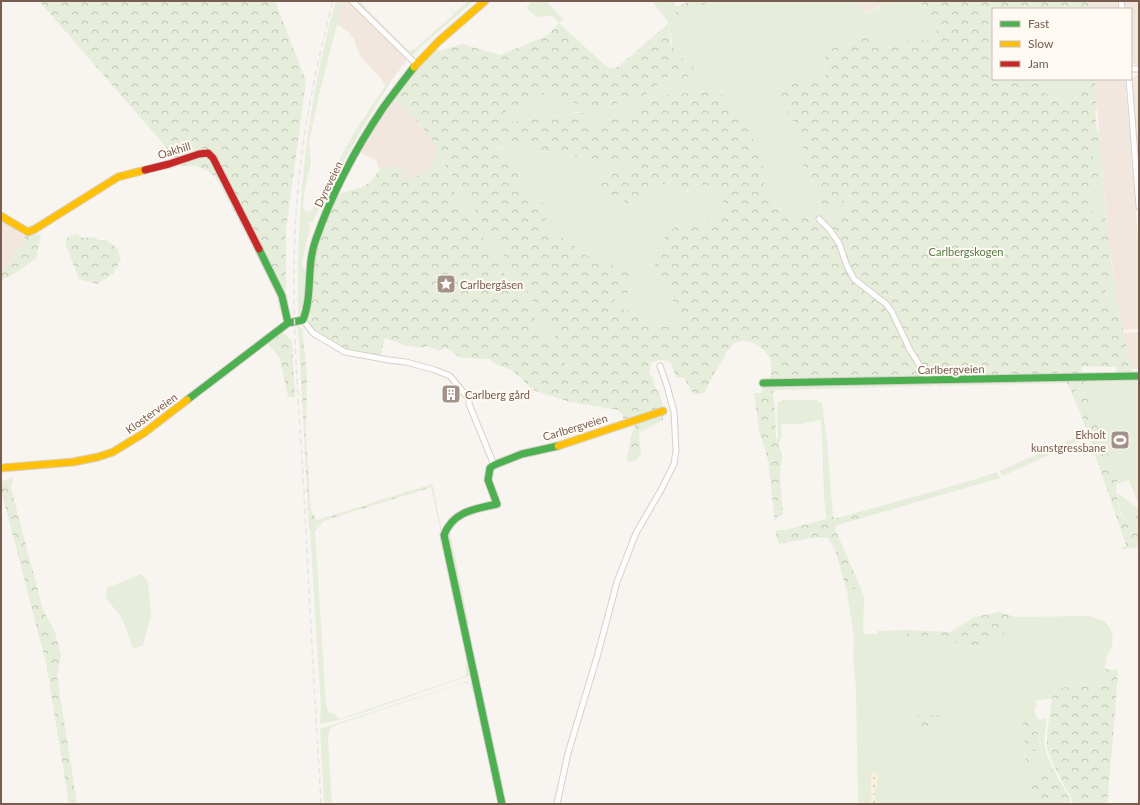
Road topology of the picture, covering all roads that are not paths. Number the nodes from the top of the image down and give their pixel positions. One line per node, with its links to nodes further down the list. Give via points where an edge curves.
1 (352, 1): 3 (street)
2 (485, 1): 3 (street, Dyreveien)
3 (416, 64): 8 (street, Dyreveien, via 383,108 358,148 322,220 312,254 307,310)
4 (1129, 80): 5 (street)
5 (1139, 207)
6 (1, 216): 9 (street, Oakhill, via 28,232 35,230 118,177 208,153 213,158 282,296 286,305 285,316)
7 (819, 219): 12 (street, via 839,243 854,279 886,304 892,312 910,350)
8 (303, 320): 9 (street); 15 (street, via 313,333 345,352 406,362 450,376 469,399)
9 (290, 323): 16 (street, Klosterveien, via 144,433 113,452 73,462)
10 (660, 366): 18 (street, via 674,412 674,464 625,558 572,734)
11 (1139, 376): 12 (street, Carlbergveien)
12 (929, 380): 13 (street, Carlbergveien)
13 (763, 383)
14 (663, 411): 15 (street, Carlbergveien)
15 (494, 465): 17 (street, via 490,468 488,480 497,504 458,515 447,526 444,535)
16 (1, 468)
17 (502, 804)
18 (557, 804)

